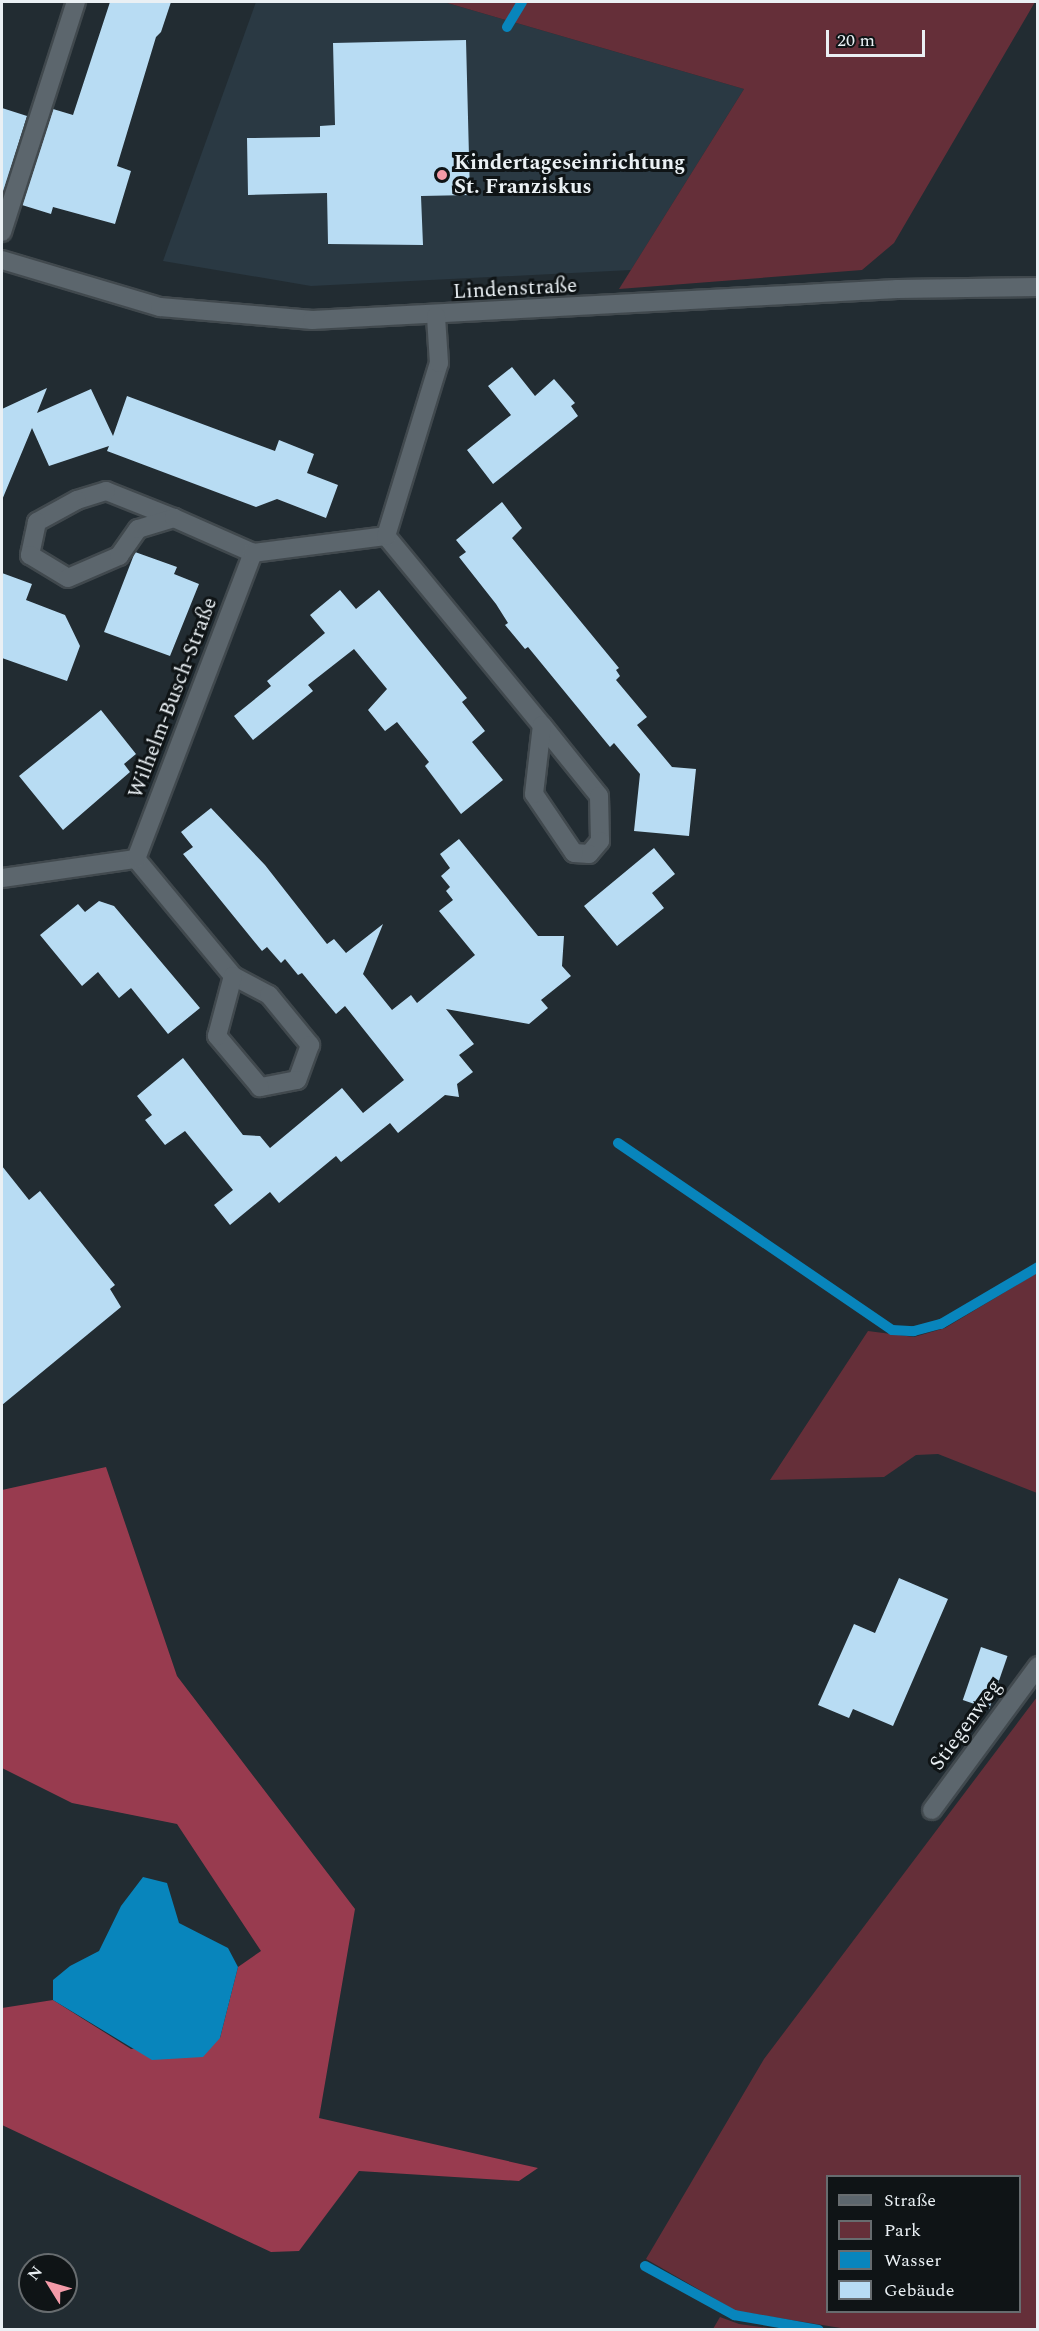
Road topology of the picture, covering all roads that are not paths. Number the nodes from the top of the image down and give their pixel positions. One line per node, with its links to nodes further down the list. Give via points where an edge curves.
1 (76, 2): 2 (street)
2 (2, 232)
3 (2, 260): 5 (street, Lindenstraße, via 160,307 312,320)
4 (1038, 287): 5 (street, Lindenstraße, via 897,289)
5 (436, 316): 7 (street, via 439,363)
6 (174, 518): 6 (street, via 138,529 119,556 68,578 30,555 37,522 77,500 106,491); 8 (street)
7 (387, 536): 8 (street); 9 (street)
8 (253, 553): 10 (street, Wilhelm-Busch-Straße)
9 (542, 725): 9 (street, via 598,796 600,841 588,854 574,852 534,794)
10 (135, 859): 11 (street); 12 (street)
11 (2, 878)
12 (232, 976): 12 (street, via 269,995 310,1045 297,1080 261,1087 217,1036)
13 (1038, 1666): 14 (street, Stiegenweg)
14 (932, 1810)

